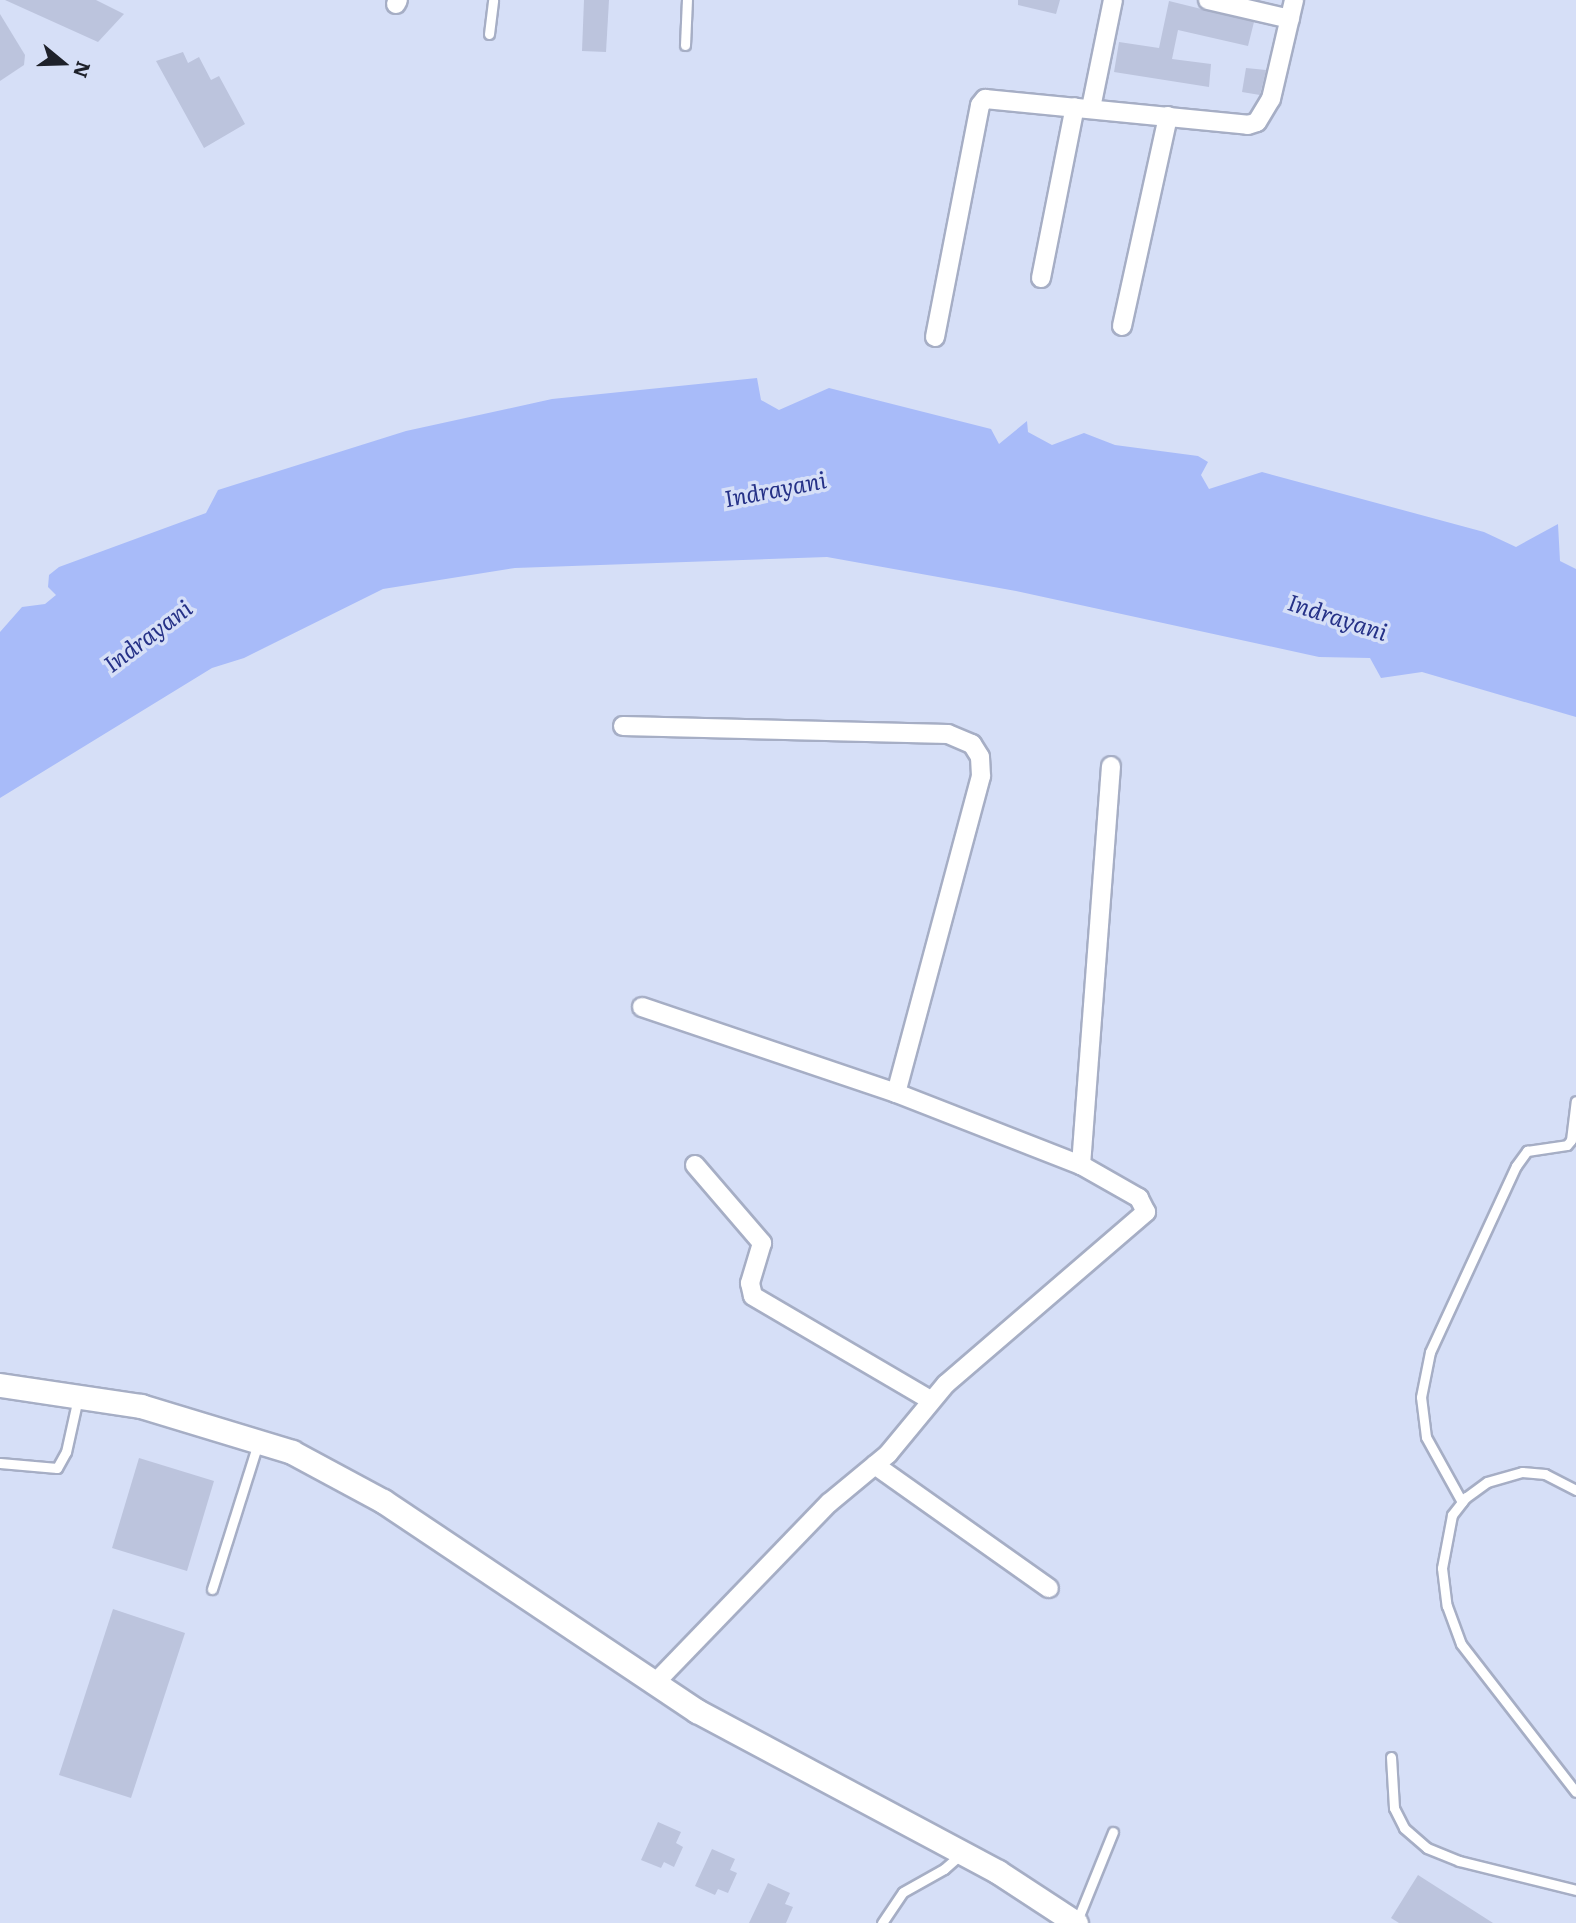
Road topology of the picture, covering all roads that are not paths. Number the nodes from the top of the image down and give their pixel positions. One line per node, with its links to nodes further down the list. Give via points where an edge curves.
1 (493, 0): 7 (lane)
2 (687, 0): 8 (lane)
3 (1113, 0): 9 (street)
4 (1208, 0): 6 (street)
5 (1294, 0): 6 (street)
6 (1290, 19): 10 (street, via 1271,99 1257,122 1248,125)
7 (489, 34)
8 (685, 45)
9 (1083, 108): 10 (street); 11 (street); 13 (street, via 994,98 980,105)
10 (1168, 116): 12 (street)
11 (1041, 278)
12 (1122, 326)
13 (935, 337)
14 (623, 726): 17 (street, via 948,734 972,744 980,757 981,776)
15 (1111, 766): 19 (street)
16 (642, 1007): 17 (street)
17 (896, 1093): 19 (street)
18 (1576, 1101): 28 (lane, via 1572,1140 1567,1145 1527,1151 1516,1166 1430,1352 1421,1396 1426,1437)
19 (1081, 1165): 23 (street, via 1139,1198 1146,1212)
20 (695, 1166): 23 (street, via 762,1243 750,1283 753,1296)
21 (0, 1385): 22 (street)
22 (78, 1397): 24 (street, via 141,1406); 25 (lane, via 66,1452 57,1468)
23 (930, 1400): 26 (street)
24 (258, 1443): 30 (lane); 31 (street, via 292,1451 383,1501)
25 (0, 1463)
26 (875, 1465): 29 (street); 31 (street, via 829,1503)
27 (1576, 1490): 28 (lane, via 1545,1475 1507,1474 1487,1482)
28 (1462, 1503): 33 (lane, via 1452,1516 1442,1568 1447,1606 1461,1644)
29 (1049, 1588)
30 (212, 1589)
31 (654, 1684): 35 (street, via 820,1780)
32 (1391, 1757): 36 (lane, via 1394,1808 1404,1828 1427,1848 1459,1861)
33 (1576, 1792)
34 (1113, 1832): 38 (lane)
35 (962, 1853): 37 (lane, via 904,1892); 38 (street)
36 (1576, 1890)
37 (882, 1923)
38 (1076, 1923)

